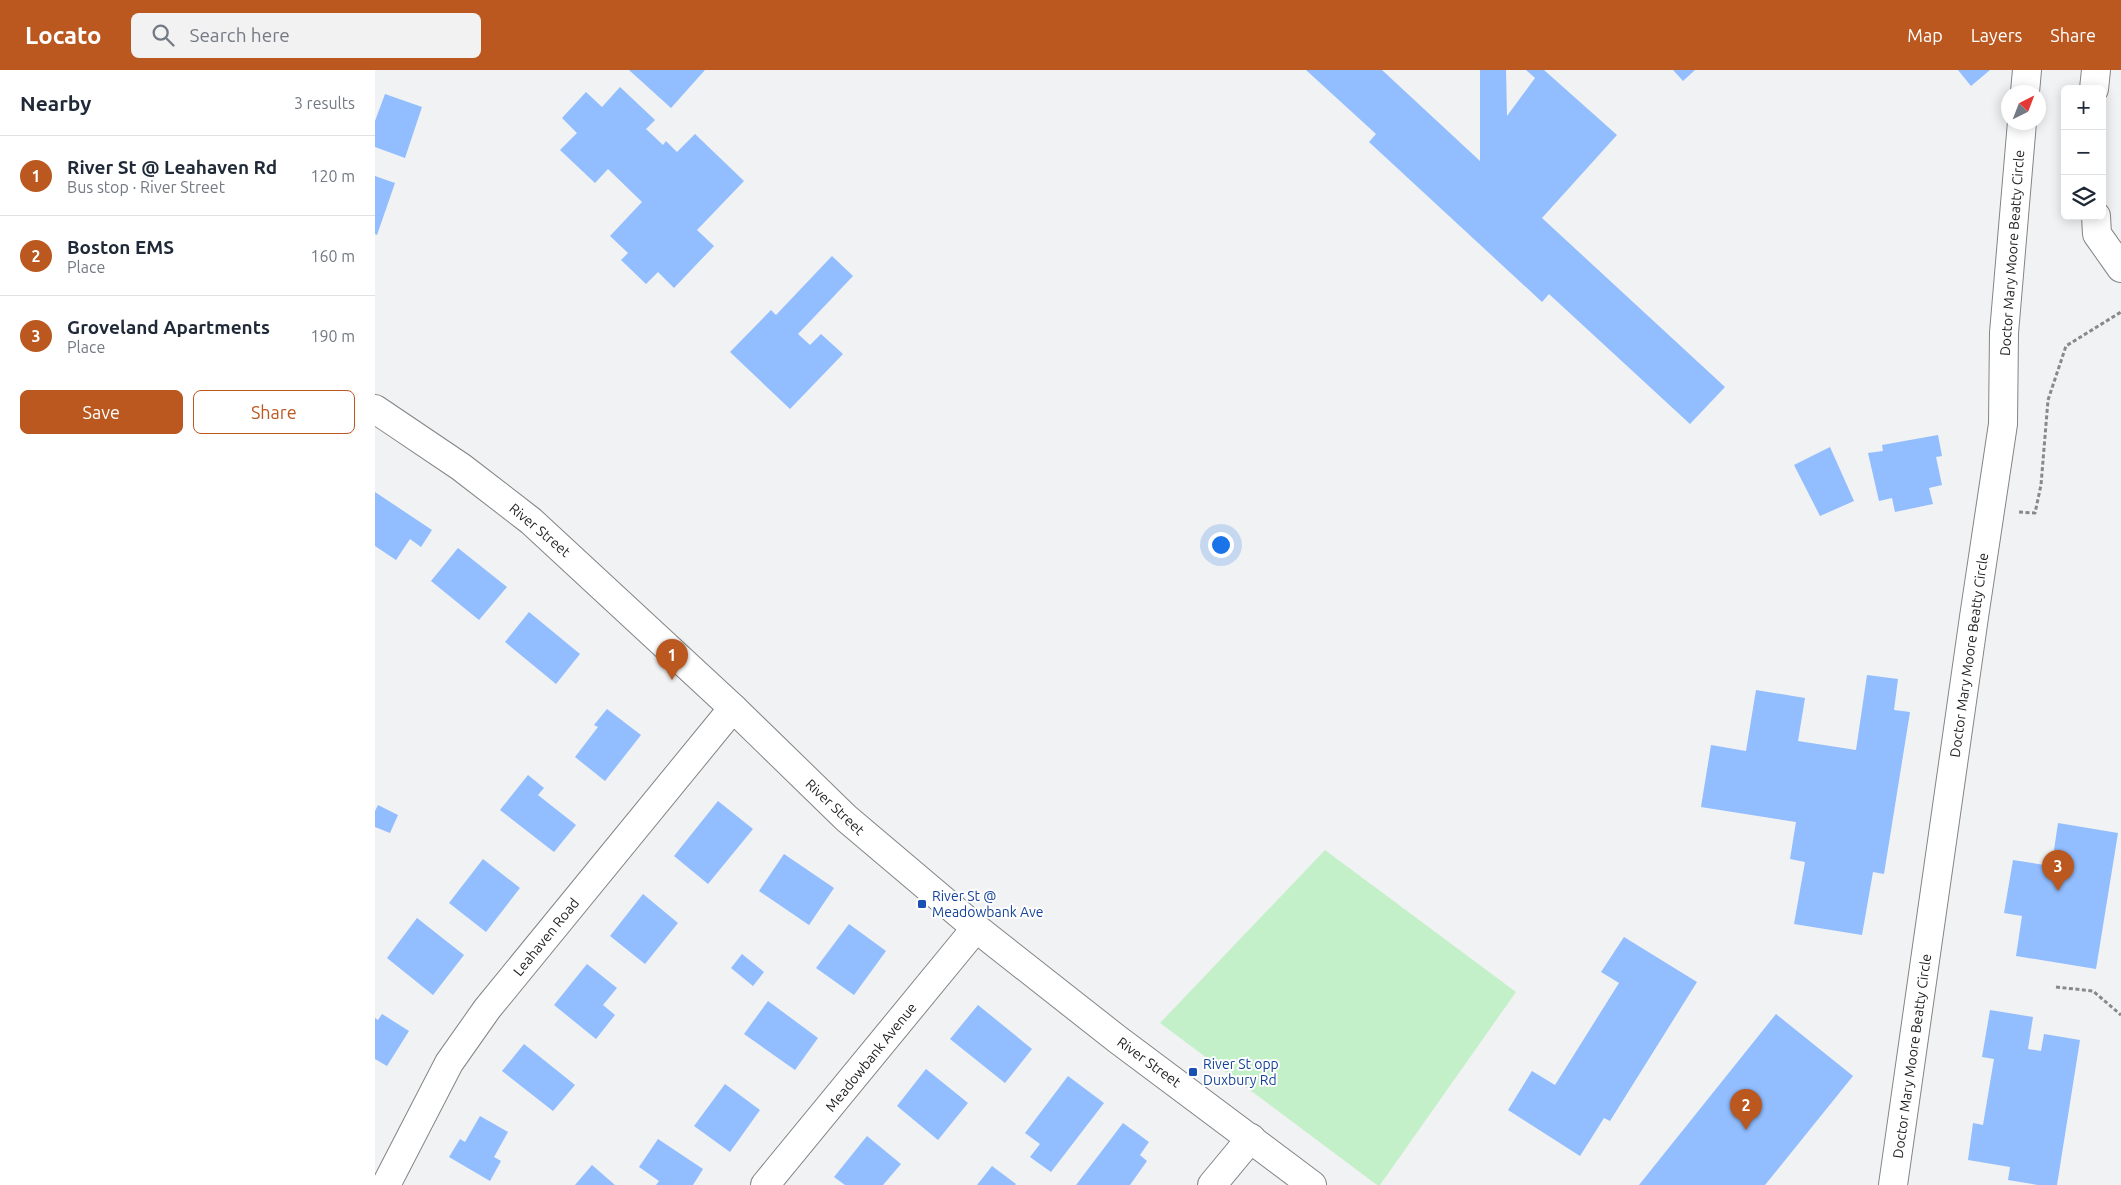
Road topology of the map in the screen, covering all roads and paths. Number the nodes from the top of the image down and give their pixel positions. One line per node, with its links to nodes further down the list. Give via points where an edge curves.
1 (2027, 70): 3 (street)
2 (2095, 70): 4 (street)
3 (2026, 85)
4 (2094, 85)
5 (2021, 130): 10 (street, Doctor Mary Moore Beatty Circle, via 2004,333 2003,424)
6 (2096, 220): 7 (street, via 2097,234)
7 (2121, 268)
8 (2121, 312): 10 (path, via 2066,346 2048,400 2041,485 2035,513 2019,512)
9 (375, 409): 11 (street, River Street, via 461,467 531,521)
10 (1993, 493): 20 (street, Doctor Mary Moore Beatty Circle)
11 (733, 708): 12 (street, River Street, via 846,818); 16 (street, Leahaven Road, via 487,1009 449,1063)
12 (976, 928): 15 (street, River Street, via 1117,1039); 17 (street, Meadowbank Avenue)
13 (2056, 987): 14 (path, via 2093,991)
14 (2121, 1015)
15 (1251, 1138): 18 (street); 19 (street, River Street)
16 (386, 1185)
17 (765, 1185)
18 (1212, 1185)
19 (1312, 1185)
20 (1893, 1185)

